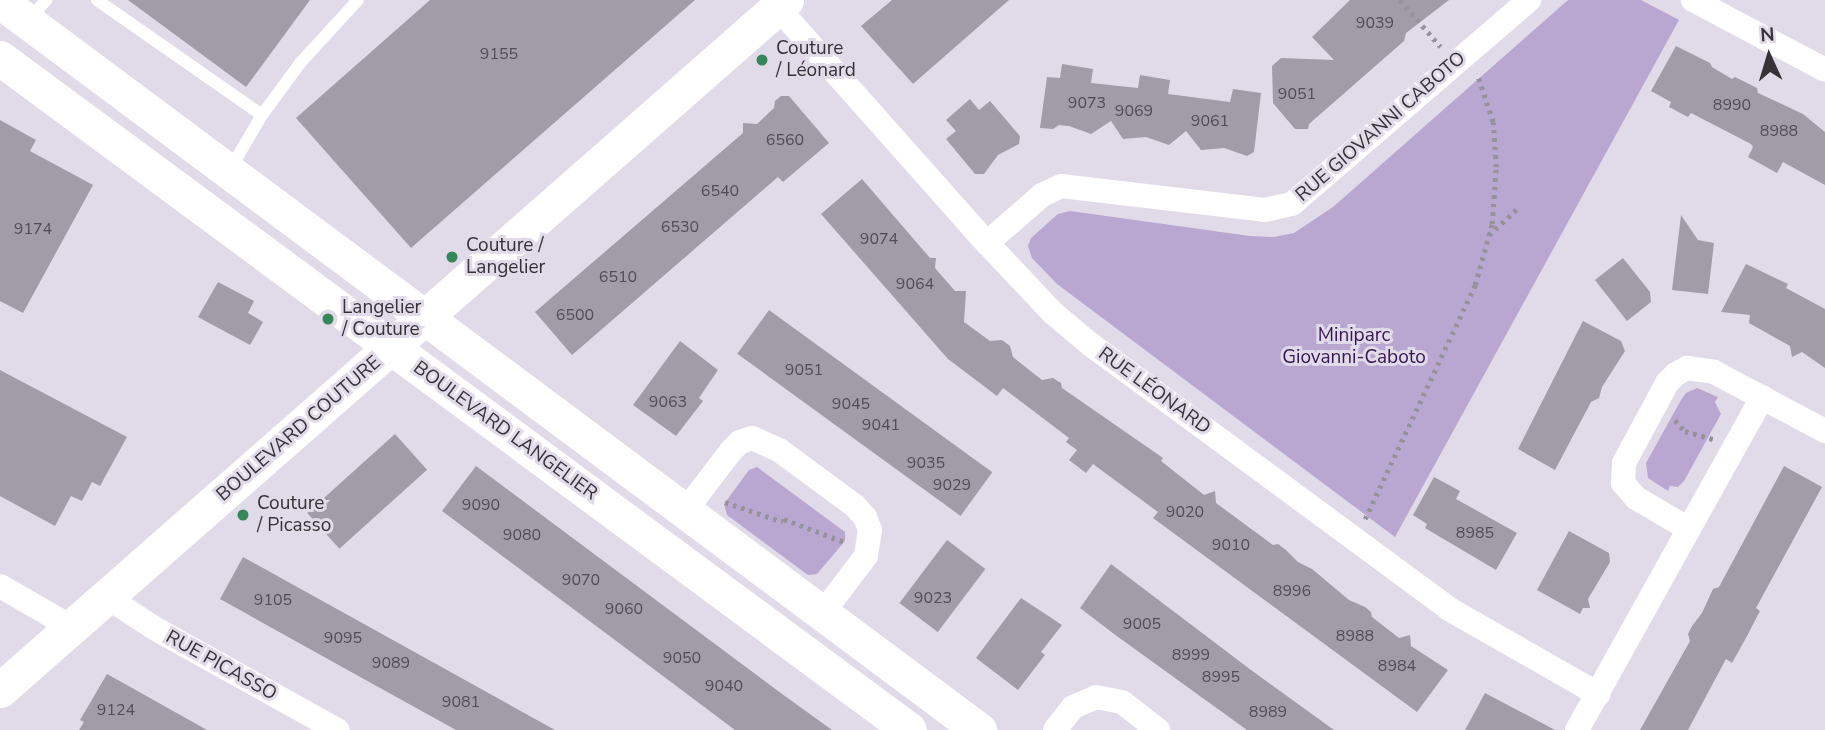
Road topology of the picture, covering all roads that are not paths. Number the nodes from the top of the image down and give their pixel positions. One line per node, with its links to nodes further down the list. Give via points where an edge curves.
1 (97, 0): 10 (lane)
2 (358, 0): 10 (lane, via 301,62)
3 (1529, 0): 12 (street, RUE GIOVANNI CABOTO, via 1303,197 1279,209 1061,186 1042,195)
4 (1693, 0): 9 (street)
5 (0, 1): 7 (main road)
6 (782, 4): 12 (street, RUE LÉONARD); 13 (main road, BOULEVARD COUTURE)
7 (37, 11): 11 (main road)
8 (0, 58): 14 (main road, BOULEVARD LANGELIER)
9 (1825, 70)
10 (262, 115): 11 (lane)
11 (229, 172): 13 (main road)
12 (987, 243): 24 (street, RUE LÉONARD, via 1053,313 1090,344 1471,623)
13 (424, 318): 14 (main road, BOULEVARD COUTURE); 17 (main road)
14 (392, 347): 20 (main road, BOULEVARD COUTURE); 26 (main road, BOULEVARD LANGELIER)
15 (1762, 397): 16 (street); 18 (street); 18 (street, via 1714,372 1687,368 1668,383 1624,463 1623,483 1636,498)
16 (1825, 431)
17 (685, 511): 21 (main road); 21 (street, via 731,451 752,438 779,450 855,506 870,530 867,551)
18 (1687, 528): 24 (street)
19 (0, 586): 22 (street)
20 (107, 597): 22 (main road, BOULEVARD COUTURE); 25 (street, RUE PICASSO)
21 (821, 615): 27 (main road)
22 (71, 628): 23 (main road, BOULEVARD COUTURE)
23 (0, 690)
24 (1598, 694): 30 (street)
25 (337, 730)
26 (909, 730)
27 (979, 730)
28 (1055, 730): 29 (street, via 1073,707 1096,697 1122,702)
29 (1158, 730)
30 (1577, 730)

